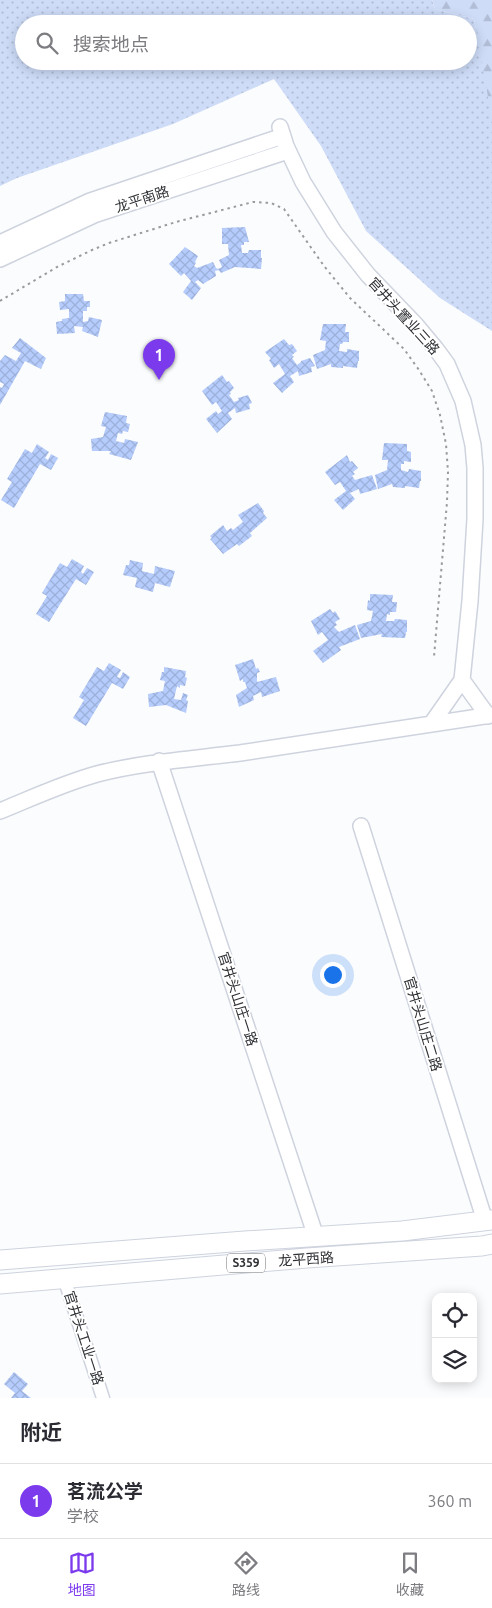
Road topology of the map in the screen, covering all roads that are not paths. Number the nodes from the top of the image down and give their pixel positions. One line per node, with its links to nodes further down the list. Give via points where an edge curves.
1 (284, 138): 2 (street, 龙平南路, via 90,200); 3 (street, 龙平南路, via 94,215); 4 (street, 官井头置业三路, via 303,182 334,232 368,276 436,349 447,364 463,400 473,445 475,492)
2 (0, 243)
3 (0, 259)
4 (462, 680): 5 (street); 6 (street, 官井头置业三路)
5 (490, 715): 6 (street)
6 (432, 724): 7 (street, via 232,754)
7 (159, 761): 8 (street, via 95,775); 11 (street, 官井头山庄一路)
8 (0, 810)
9 (361, 826): 10 (street, 官井头山庄二路)
10 (488, 1220): 11 (main road, 龙平西路 / S359)
11 (316, 1237): 13 (main road, 龙平西路 / S359)
12 (492, 1244): 14 (main road, 龙平西路 / S359)
13 (0, 1260)
14 (64, 1278): 15 (main road, 龙平西路 / S359); 16 (street, 官井头工业一路)
15 (0, 1284)
16 (103, 1398)

